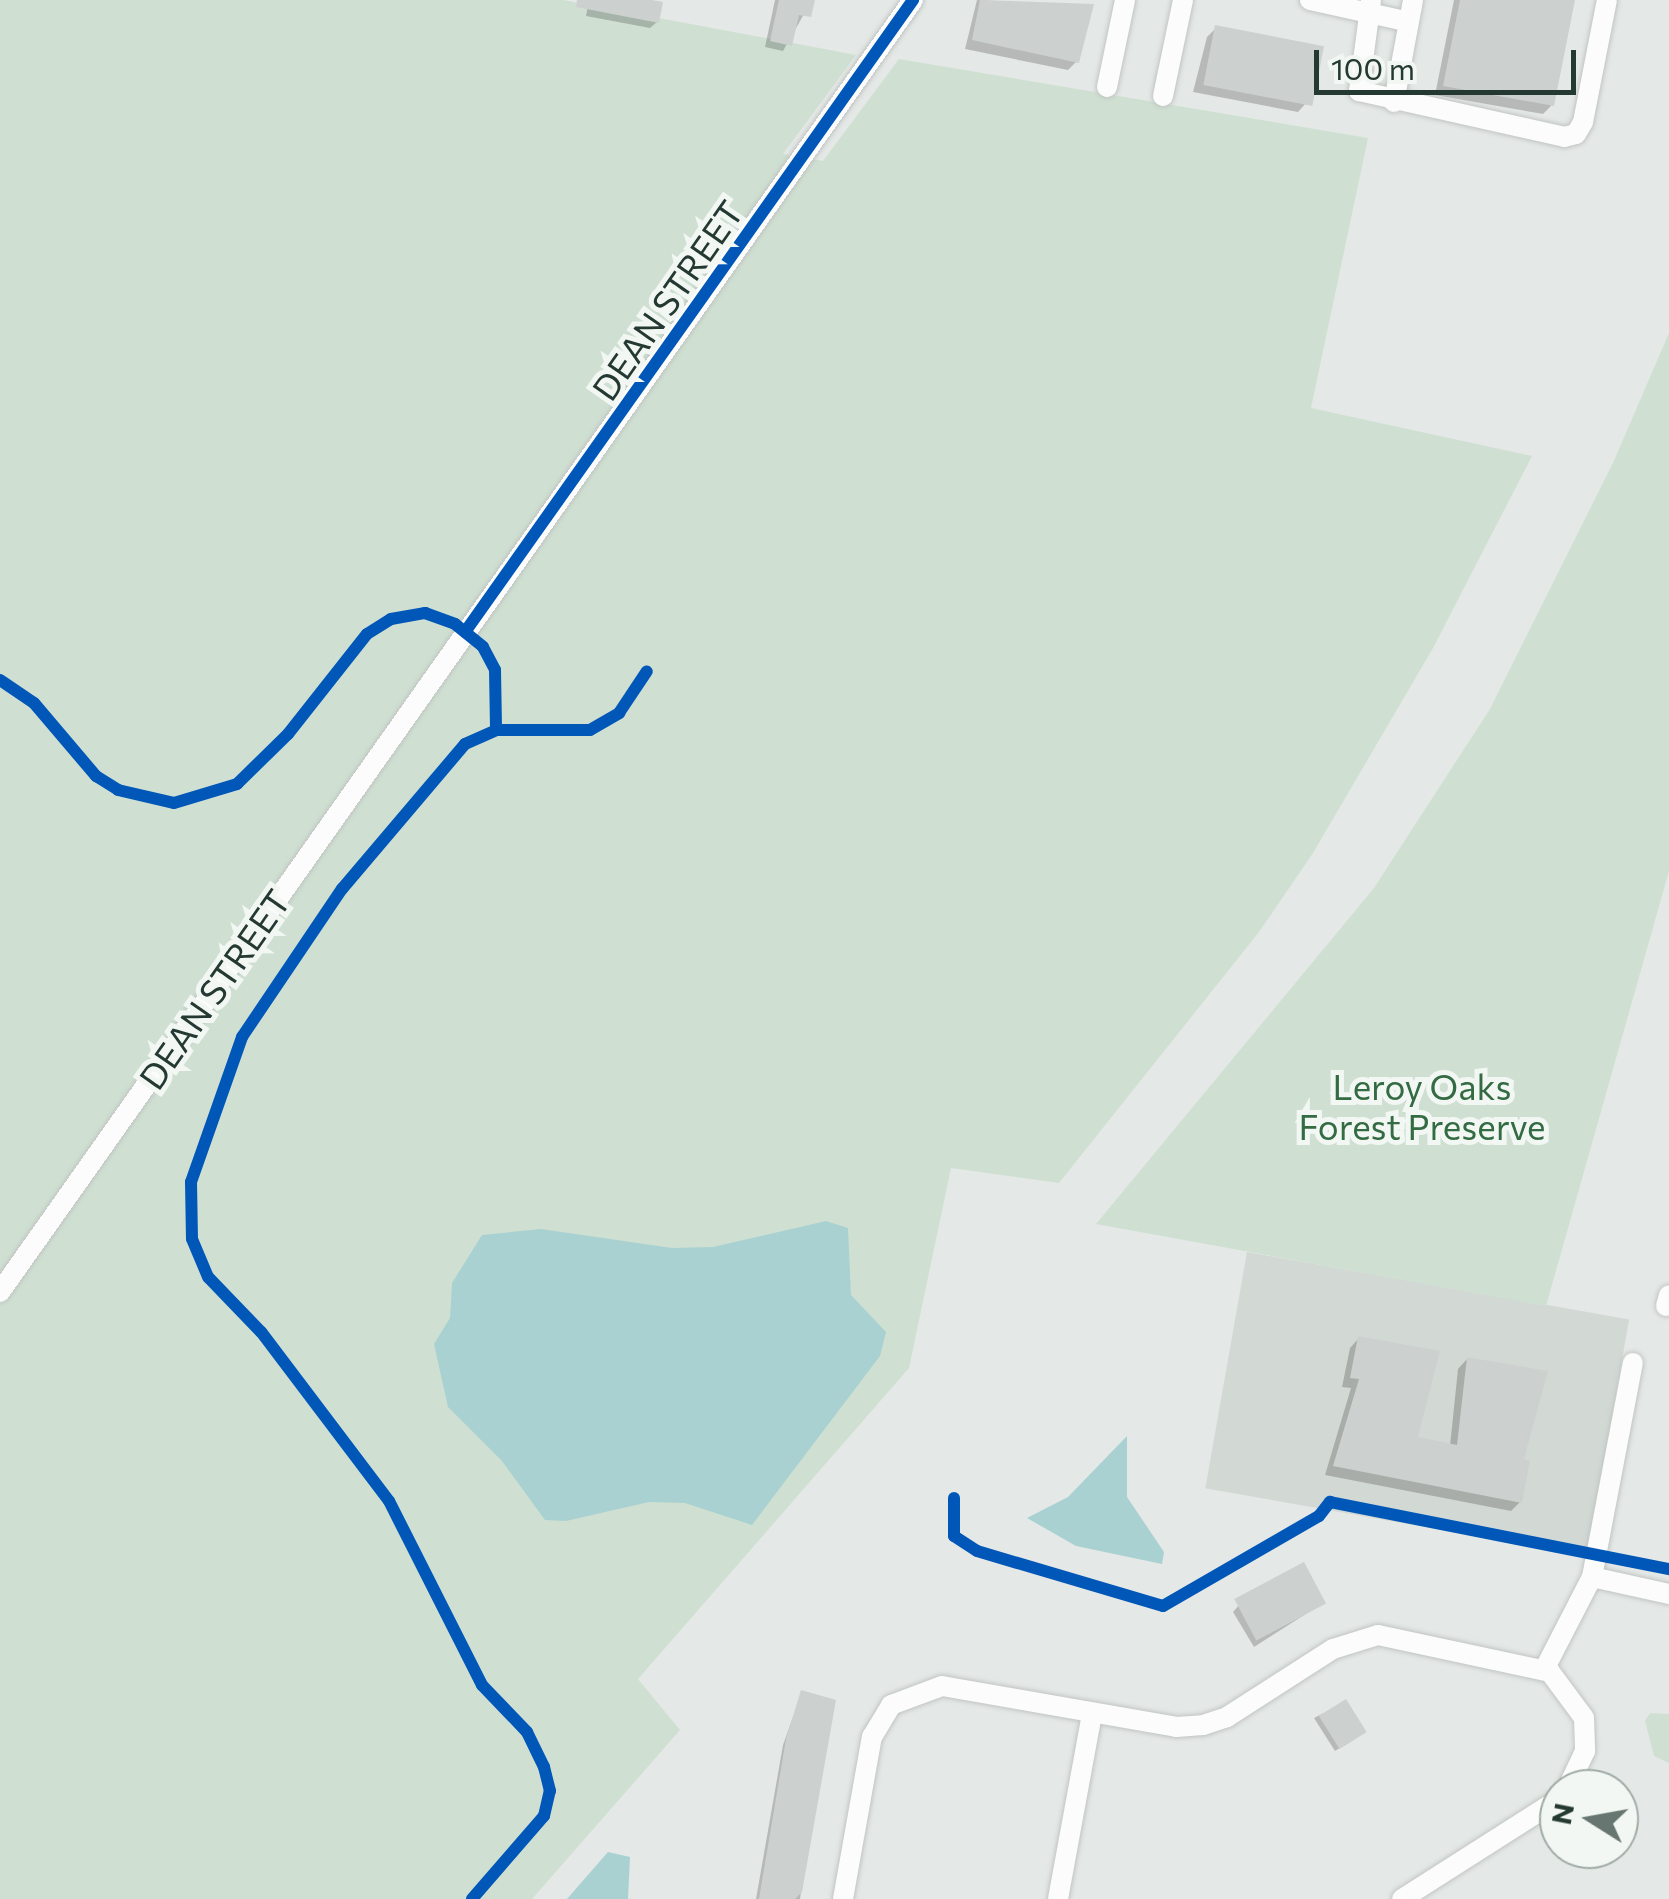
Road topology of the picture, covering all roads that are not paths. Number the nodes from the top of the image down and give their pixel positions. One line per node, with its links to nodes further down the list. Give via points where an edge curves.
1 (913, 0): 12 (street, DEAN STREET)
2 (1125, 0): 9 (street)
3 (1183, 0): 10 (street)
4 (1313, 0): 7 (street)
5 (1413, 0): 8 (street)
6 (1607, 0): 11 (street, via 1576,134)
7 (1370, 6): 8 (street); 11 (street, via 1359,91)
8 (1409, 22): 11 (street)
9 (1108, 87)
10 (1162, 96)
11 (1394, 102)
12 (0, 1292)
13 (1633, 1364): 14 (street)
14 (1592, 1577): 15 (street); 16 (street)
15 (1669, 1594)
16 (1544, 1670): 17 (street, via 1378,1635 1332,1649 1203,1726); 18 (street, via 1574,1697 1584,1718 1585,1751)
17 (1092, 1714): 20 (street, via 942,1686 891,1705 872,1738); 21 (street)
18 (1577, 1769)
19 (1539, 1812): 22 (street)
20 (843, 1899)
21 (1058, 1899)
22 (1402, 1899)

